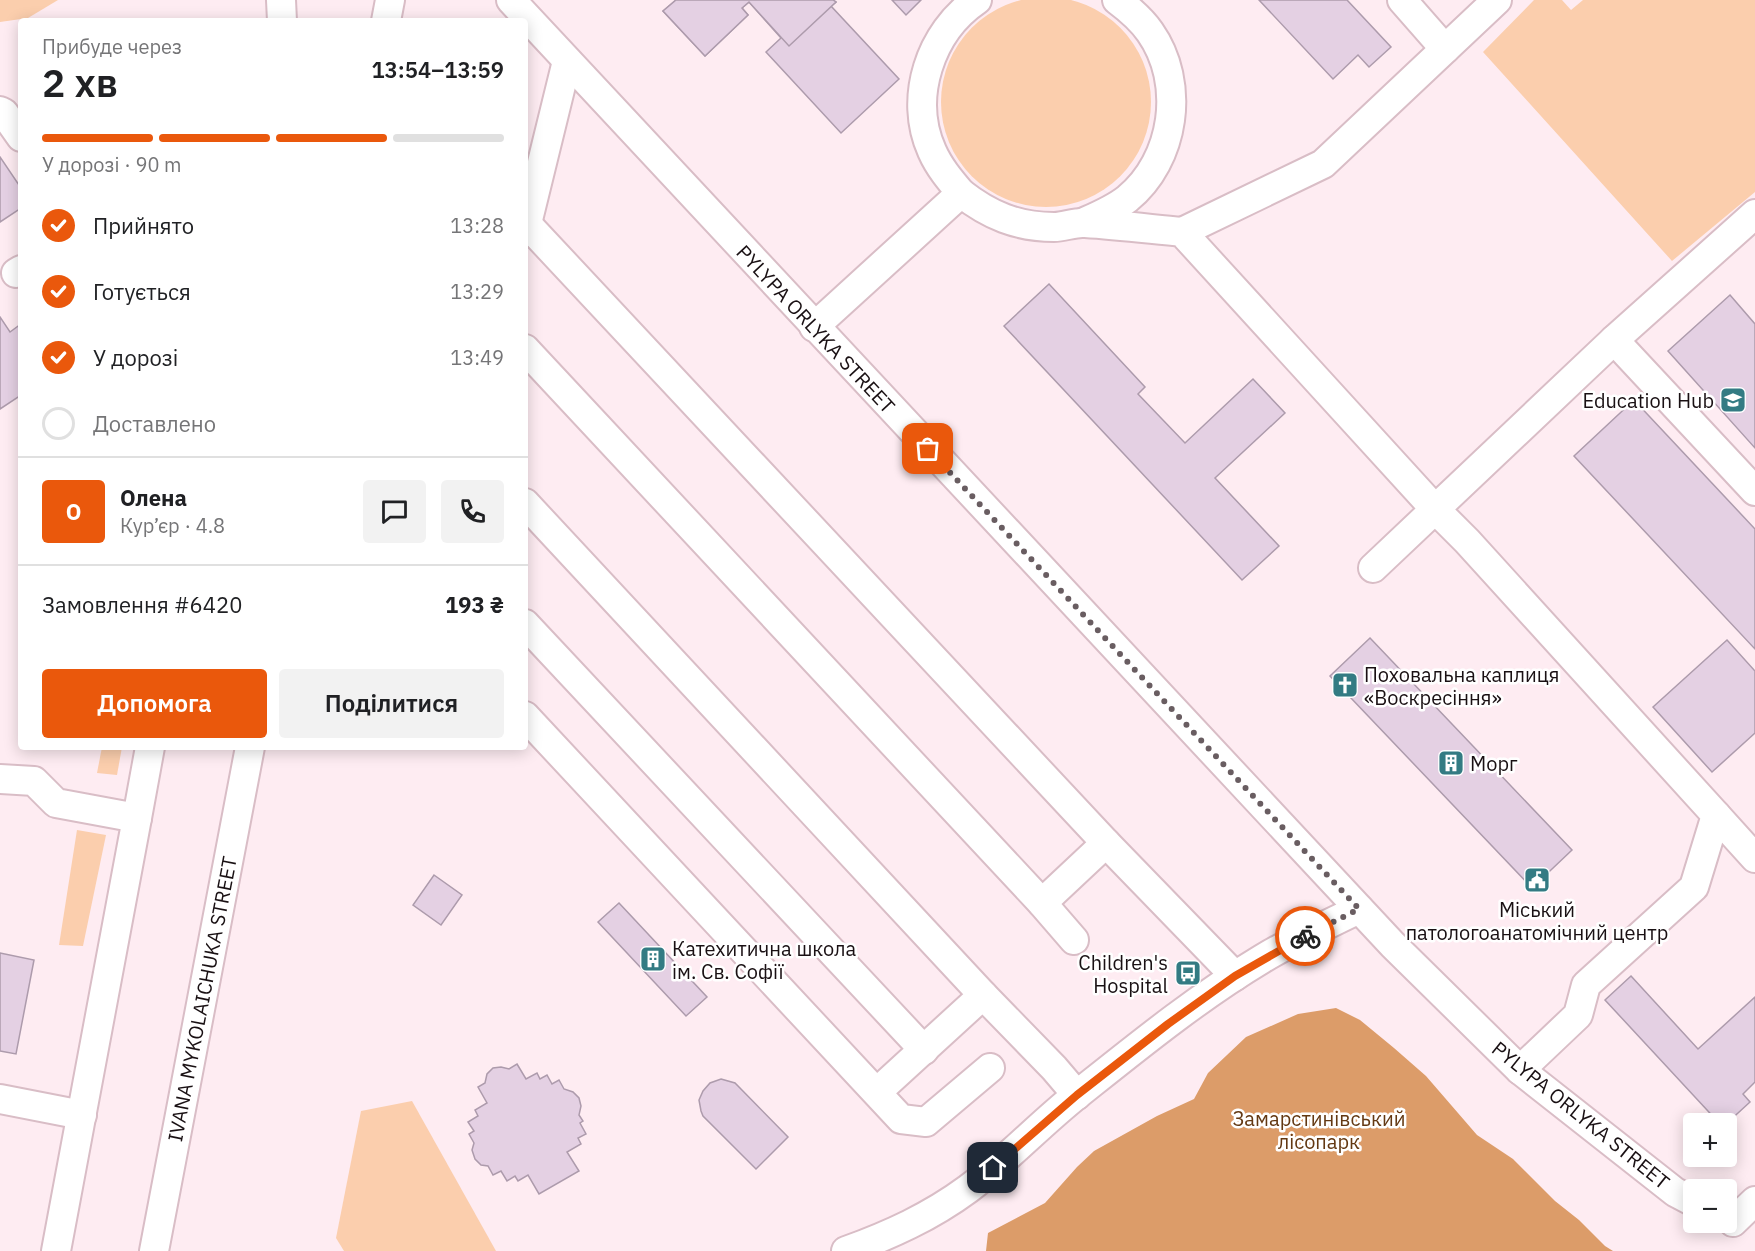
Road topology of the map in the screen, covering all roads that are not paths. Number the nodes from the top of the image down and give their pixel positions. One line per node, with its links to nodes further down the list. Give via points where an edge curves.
1 (281, 0): 7 (street)
2 (390, 0): 8 (street)
3 (1117, 0): 17 (street, via 1150,33 1163,56 1172,107 1168,133 1146,179 1128,198)
4 (1402, 0): 10 (street)
5 (1497, 0): 10 (street)
6 (968, 2): 14 (street, via 935,48 926,72 923,98 932,150)
7 (282, 18)
8 (387, 18)
9 (528, 25): 11 (street, PYLYPA ORLYKA STREET)
10 (1445, 49): 19 (street, via 1323,164)
11 (567, 61): 16 (street); 20 (street, PYLYPA ORLYKA STREET)
12 (0, 111): 13 (street)
13 (18, 133)
14 (961, 193): 17 (street, via 981,209 1013,222 1056,227); 20 (street)
15 (1755, 213): 21 (street)
16 (528, 220)
17 (1082, 223): 19 (street)
18 (528, 230): 34 (street)
19 (1182, 232): 25 (street)
20 (814, 327): 37 (street, PYLYPA ORLYKA STREET)
21 (1614, 340): 23 (street); 25 (street)
22 (528, 352): 36 (street)
23 (1755, 491)
24 (528, 505): 40 (street)
25 (1434, 508): 26 (street); 32 (street)
26 (1373, 568)
27 (528, 627): 41 (street)
28 (528, 719): 44 (street)
29 (149, 750): 33 (street)
30 (249, 750): 53 (street, IVANA MYKOLAICHUKA STREET)
31 (0, 779): 33 (street, via 34,781 56,803)
32 (1716, 815): 35 (street); 43 (street, via 1694,887 1586,985 1578,1014)
33 (137, 818): 47 (street)
34 (1106, 843): 36 (street); 39 (street)
35 (1755, 858)
36 (1042, 903): 38 (street)
37 (1359, 909): 39 (street); 43 (street, PYLYPA ORLYKA STREET)
38 (1074, 940)
39 (1235, 976): 45 (street)
40 (983, 995): 41 (street); 45 (street)
41 (924, 1050): 44 (street)
42 (990, 1068): 44 (street, via 926,1122 901,1119)
43 (1520, 1070): 48 (street, PYLYPA ORLYKA STREET)
44 (877, 1092)
45 (1077, 1095): 51 (street, via 969,1188)
46 (0, 1099): 47 (street)
47 (82, 1115): 52 (street)
48 (1683, 1196)
49 (1755, 1201): 50 (street)
50 (1738, 1224)
51 (887, 1244): 54 (street)
52 (56, 1251)
53 (154, 1251)
54 (846, 1251)

